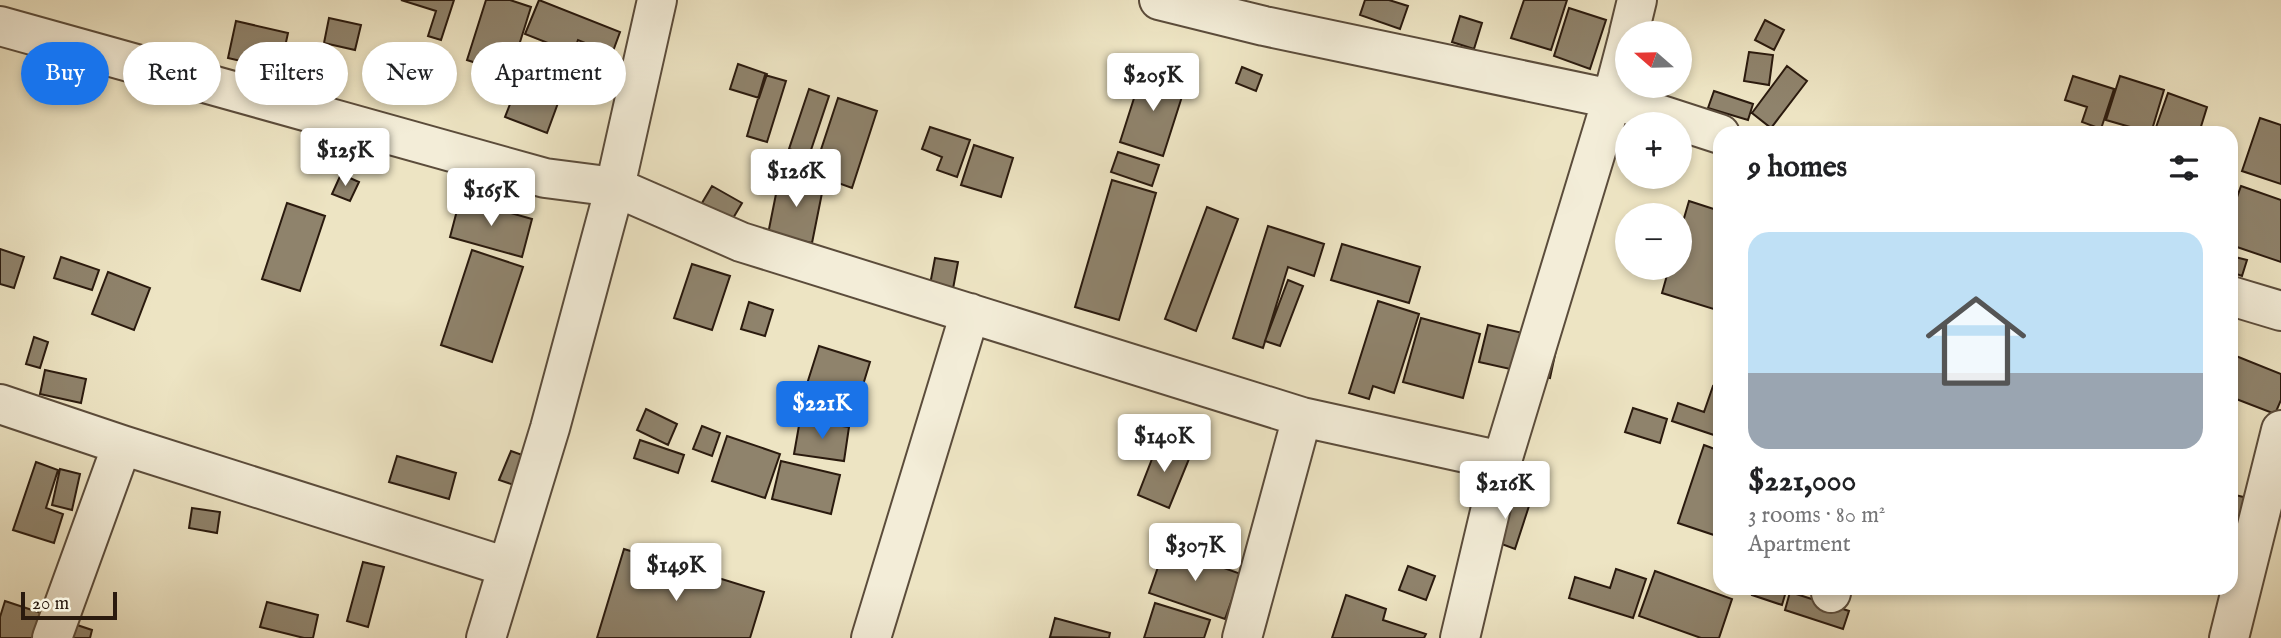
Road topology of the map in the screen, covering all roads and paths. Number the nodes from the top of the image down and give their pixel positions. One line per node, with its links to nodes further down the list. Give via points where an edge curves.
1 (657, 0): 9 (street)
2 (1158, 0): 7 (street)
3 (1637, 0): 4 (street)
4 (1632, 21)
5 (0, 26): 9 (street, via 545,178)
6 (1615, 87): 7 (street)
7 (1612, 99): 8 (street); 17 (street)
8 (1713, 132)
9 (615, 187): 12 (street, via 741,242); 18 (street)
10 (2238, 298): 11 (street)
11 (2281, 311)
12 (970, 313): 14 (street); 21 (street)
13 (0, 404): 16 (street)
14 (1302, 417): 17 (street); 22 (street)
15 (2281, 430): 24 (street)
16 (122, 445): 18 (street); 19 (street)
17 (1502, 461): 23 (street)
18 (507, 567): 20 (street)
19 (52, 638)
20 (486, 638)
21 (871, 638)
22 (1242, 638)
23 (1460, 638)
24 (2229, 638)

